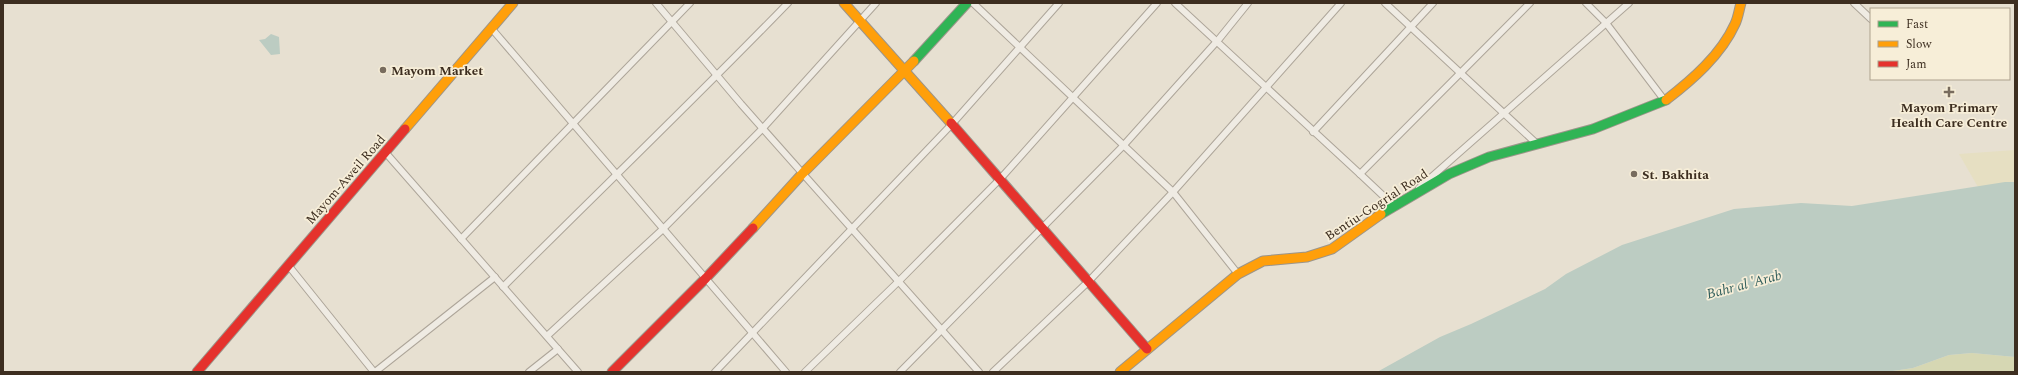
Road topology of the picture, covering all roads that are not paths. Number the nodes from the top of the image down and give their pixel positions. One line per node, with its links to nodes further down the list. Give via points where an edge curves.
1 (513, 3): 26 (main road, Mayom-Aweil Road)
2 (656, 3): 23 (street)
3 (690, 3): 23 (street)
4 (788, 3): 31 (street)
5 (844, 3): 22 (main road)
6 (876, 3): 22 (street)
7 (967, 3): 29 (main road)
8 (973, 3): 28 (street)
9 (1059, 3): 28 (street)
10 (1157, 3): 33 (street)
11 (1175, 3): 27 (street)
12 (1248, 3): 27 (street)
13 (1341, 3): 32 (street)
14 (1385, 3): 25 (street)
15 (1433, 3): 25 (street)
16 (1530, 3): 30 (street)
17 (1586, 3): 24 (street)
18 (1629, 3): 24 (street)
19 (1741, 3): 34 (main road, Bentiu-Gogrial Road, via 1735,24 1720,49 1689,82)
20 (1854, 3): 21 (street)
21 (1870, 18)
22 (859, 20): 29 (main road); 38 (street)
23 (672, 22): 31 (street); 36 (street)
24 (1606, 23): 34 (street); 35 (street)
25 (1410, 27): 30 (street); 39 (street)
26 (492, 29): 36 (street); 42 (main road, Mayom-Aweil Road)
27 (1216, 42): 32 (street); 41 (street)
28 (1019, 47): 33 (street); 37 (street)
29 (905, 71): 37 (main road); 43 (main road)
30 (1460, 73): 35 (street); 45 (street)
31 (718, 76): 38 (street); 44 (street)
32 (1265, 88): 39 (street); 47 (street)
33 (1073, 98): 41 (street); 46 (street)
34 (1665, 101): 40 (main road, Bentiu-Gogrial Road, via 1593,128)
35 (1504, 114): 40 (street); 48 (street)
36 (573, 124): 44 (street); 53 (street)
37 (952, 124): 46 (main road); 52 (street)
38 (763, 128): 43 (street); 51 (street)
39 (1313, 132): 45 (street)
40 (1537, 144): 48 (main road, Bentiu-Gogrial Road, via 1489,157 1449,174)
41 (1123, 146): 47 (street); 50 (street)
42 (385, 152): 53 (street); 54 (main road, Mayom-Aweil Road)
43 (803, 173): 52 (street); 57 (main road)
44 (616, 174): 51 (street); 60 (street)
45 (1360, 174): 49 (street)
46 (1000, 178): 50 (main road); 58 (street)
47 (1172, 192): 55 (street); 59 (street)
48 (1410, 196): 49 (main road, Bentiu-Gogrial Road)
49 (1394, 206): 55 (main road, Bentiu-Gogrial Road, via 1332,249 1307,257 1263,260)
50 (1043, 227): 59 (main road); 61 (street)
51 (663, 229): 57 (street); 63 (street)
52 (853, 229): 58 (street); 62 (street)
53 (461, 239): 56 (street)
54 (288, 265): 66 (main road, Mayom-Aweil Road); 67 (street)
55 (1238, 274): 65 (main road, Bentiu-Gogrial Road)
56 (495, 277): 60 (street); 67 (street)
57 (706, 278): 62 (street); 70 (main road)
58 (899, 281): 61 (street); 73 (street)
59 (1089, 281): 65 (main road); 76 (street)
60 (503, 287): 63 (street)
61 (942, 330): 74 (street); 75 (street)
62 (752, 333): 71 (street); 72 (street)
63 (547, 336): 64 (street)
64 (558, 349): 68 (street); 69 (street)
65 (1147, 349): 77 (main road, Bentiu-Gogrial Road)
66 (197, 372)
67 (375, 372)
68 (528, 372)
69 (578, 372)
70 (612, 372)
71 (715, 372)
72 (786, 372)
73 (805, 372)
74 (900, 372)
75 (979, 372)
76 (993, 372)
77 (1120, 372)

